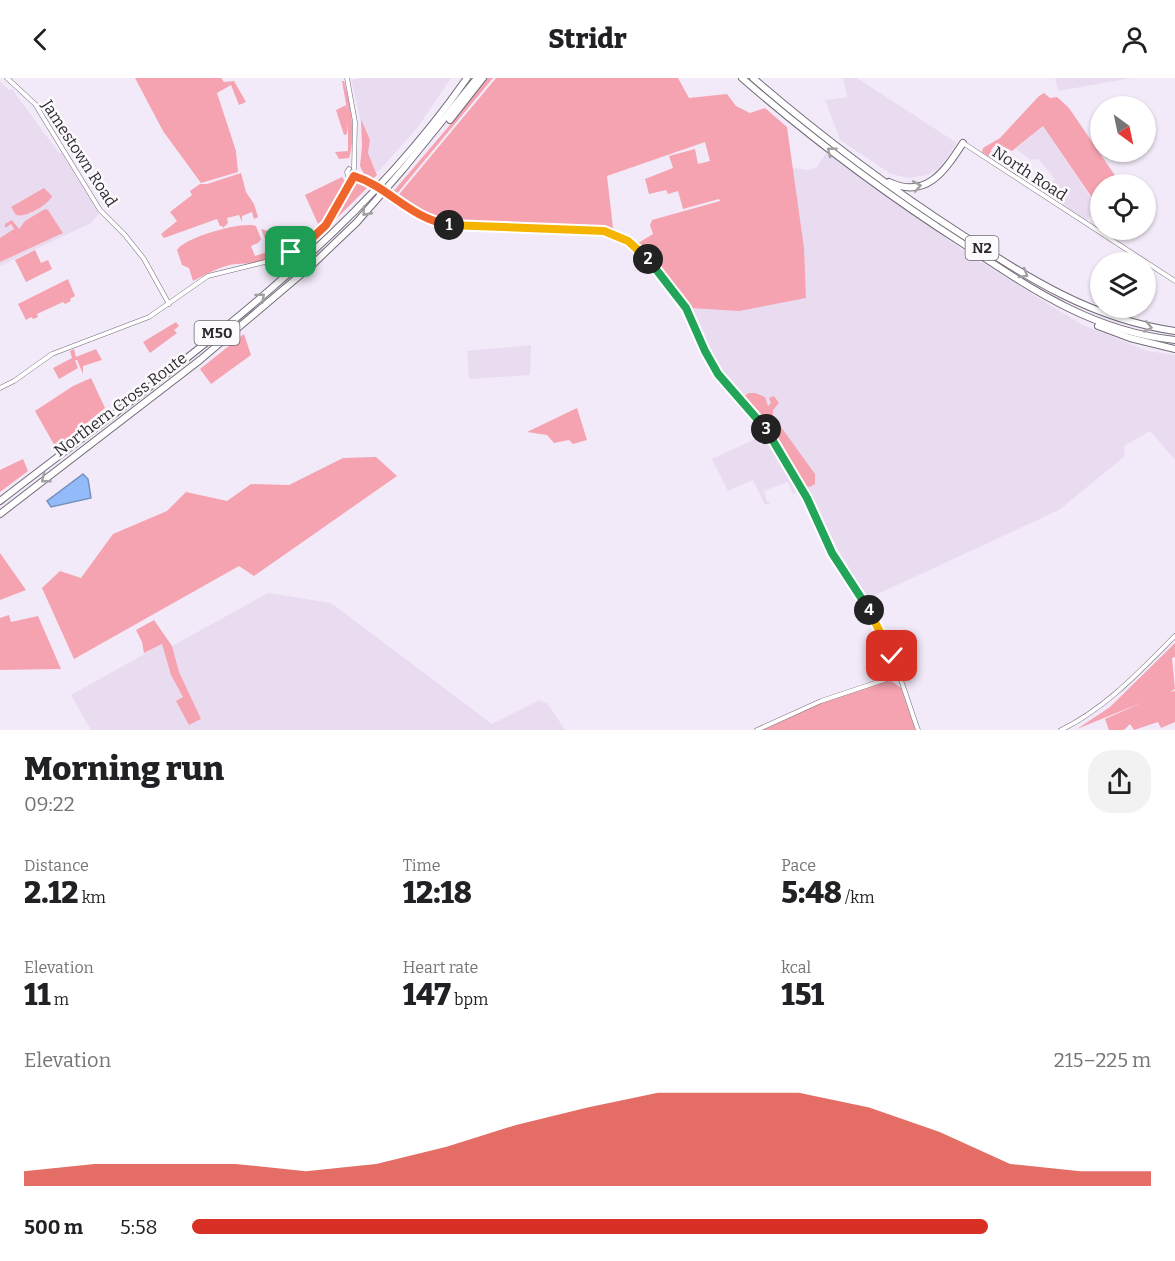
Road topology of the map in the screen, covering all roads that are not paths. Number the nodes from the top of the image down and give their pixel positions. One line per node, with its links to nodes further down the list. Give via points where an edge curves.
1 (7, 78): 14 (main road, Jamestown Road, via 34,104 100,210 144,259)
2 (347, 78): 11 (main road, via 355,122)
3 (462, 78): 9 (highway)
4 (467, 78): 9 (highway, Northern Cross Route / M50)
5 (478, 78): 20 (highway, Northern Cross Route / M50, one-way to 20, via 441,132 430,138 357,222 268,304)
6 (742, 78): 12 (highway, N2, one-way to 6, via 851,167)
7 (753, 78): 10 (highway, N2)
8 (963, 143): 10 (highway, one-way to 8, via 890,183 914,188 941,174); 13 (main road, North Road)
9 (416, 145): 19 (highway, Northern Cross Route / M50, one-way to 9, via 263,296 351,214)
10 (854, 159): 15 (highway, N2, one-way to 15, via 940,221 1049,289 1121,320)
11 (352, 173): 14 (main road, via 326,225 300,247 269,261 208,276); 22 (main road, bridge, via 419,216 444,224 591,229 616,234 633,244 681,301 711,363 771,436 832,553 876,621)
12 (982, 256): 16 (highway, N2, via 1090,319 1128,332); 17 (highway, via 1023,286 1088,322)
13 (1175, 281)
14 (169, 304): 18 (main road, via 141,321 52,354)
15 (1175, 331)
16 (1175, 340)
17 (1175, 349)
18 (0, 388)
19 (0, 501)
20 (0, 514)
21 (1175, 636): 25 (main road, via 1112,697)
22 (899, 675): 23 (main road, via 821,701); 24 (main road)
23 (757, 730)
24 (918, 730)
25 (1061, 730)

